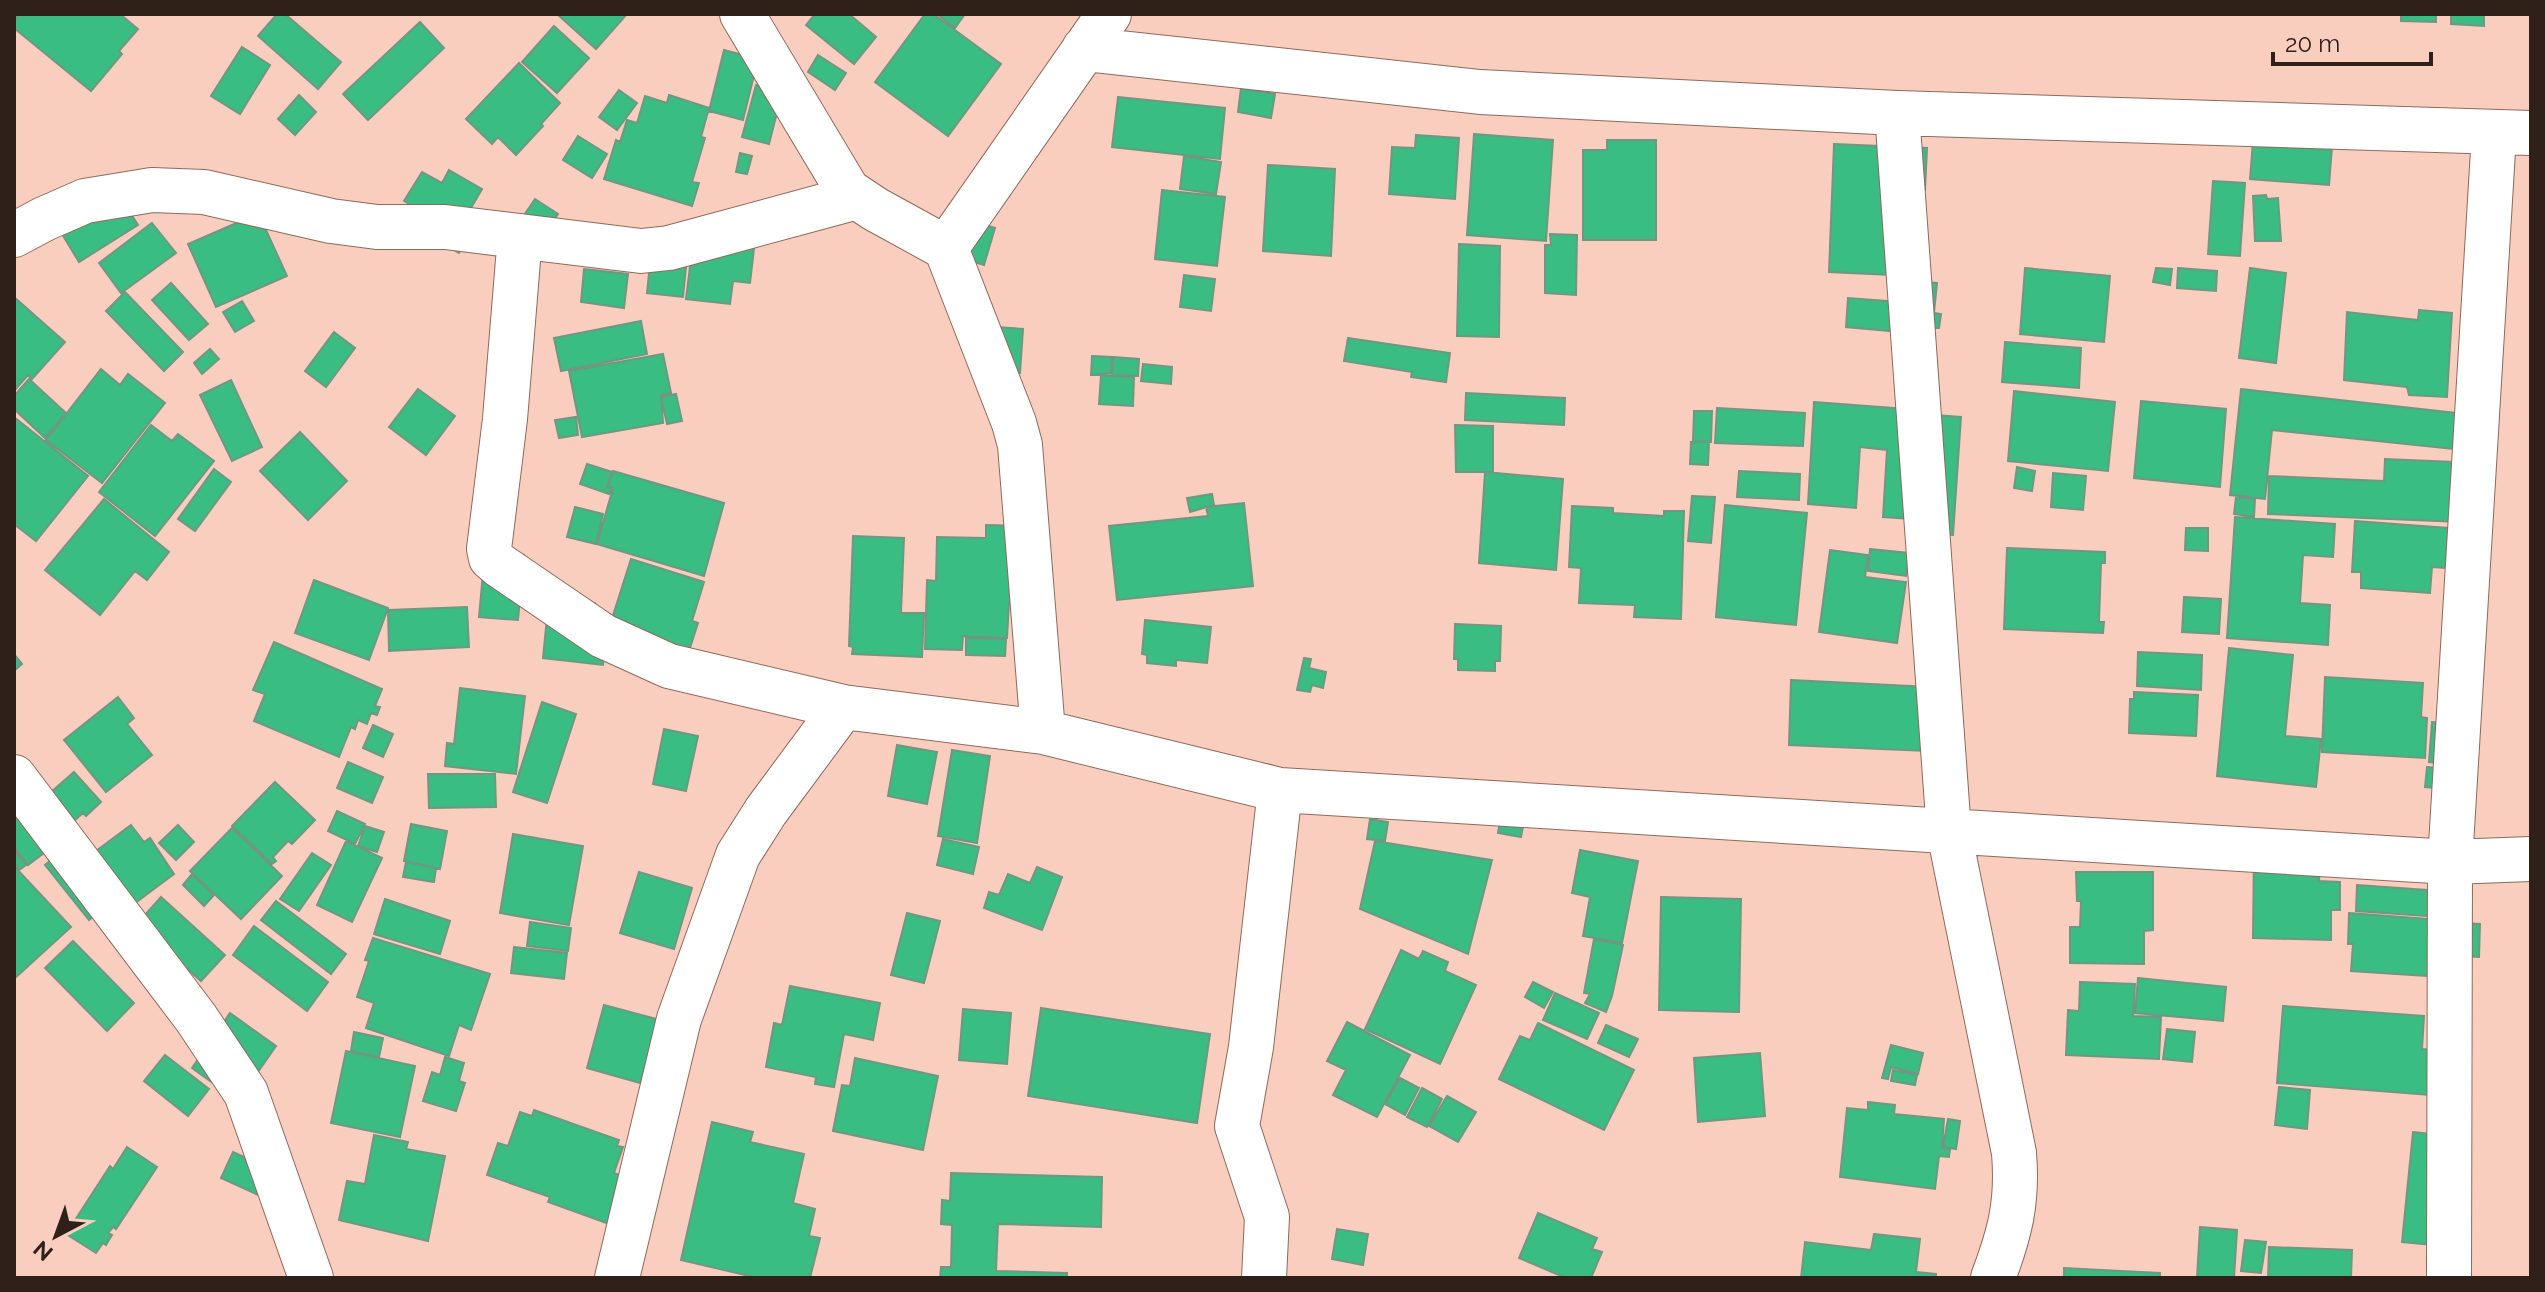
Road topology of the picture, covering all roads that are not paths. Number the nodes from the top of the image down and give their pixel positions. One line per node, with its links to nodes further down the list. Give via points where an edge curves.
1 (742, 14): 6 (street, via 835,171)
2 (1109, 14): 3 (street)
3 (1084, 49): 4 (street, via 1480,92); 9 (street)
4 (1897, 113): 5 (street); 14 (street)
5 (2520, 131): 16 (street)
6 (857, 197): 8 (street, via 669,248 641,251); 9 (street)
7 (14, 235): 8 (street, via 85,201 152,190 204,192 377,227 445,227)
8 (520, 236): 10 (street, via 491,558 603,636 669,666)
9 (946, 248): 11 (street, via 1020,445)
10 (843, 707): 11 (street); 19 (street, via 738,855 679,1019)
11 (1043, 732): 13 (street)
12 (14, 777): 18 (street, via 196,1018 246,1093)
13 (1280, 790): 14 (street); 20 (street, via 1237,1126 1267,1217)
14 (1949, 832): 16 (street); 21 (street, via 2014,1153 2014,1212)
15 (2531, 859): 16 (street)
16 (2450, 862): 17 (street)
17 (2453, 1277)
18 (311, 1278)
19 (617, 1278)
20 (1264, 1278)
21 (1993, 1278)

